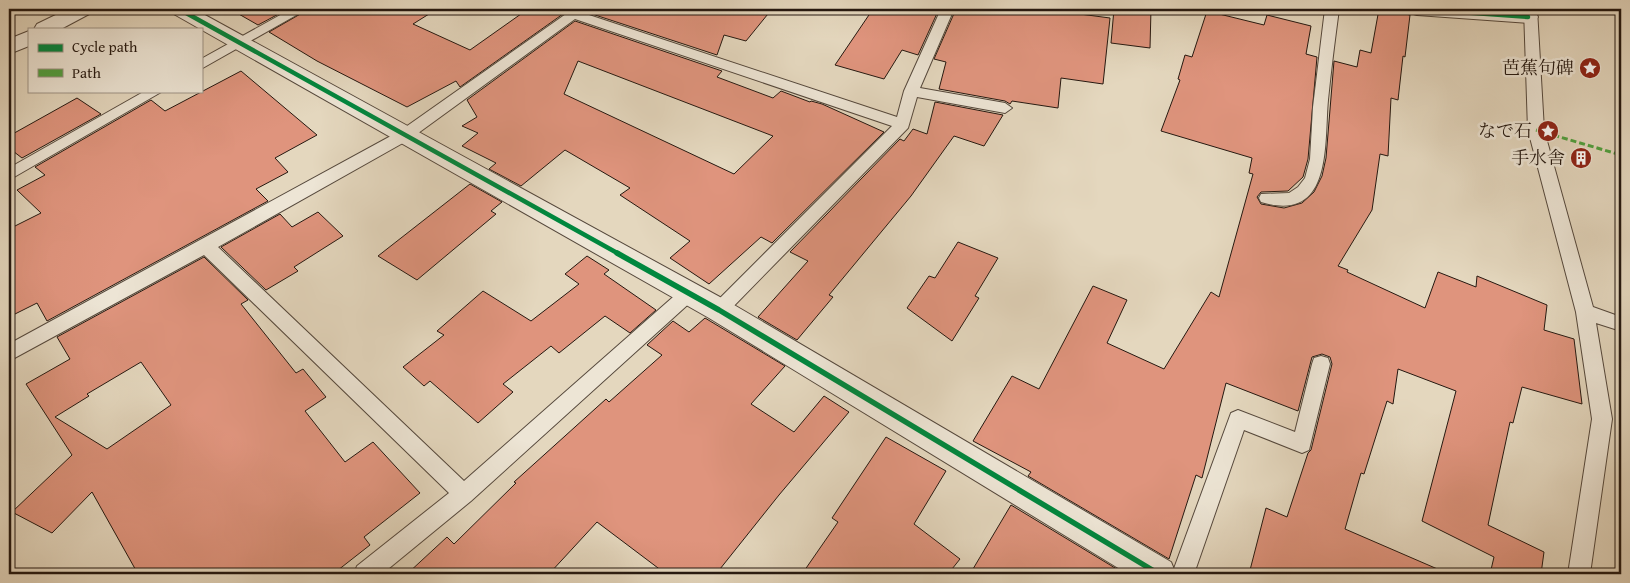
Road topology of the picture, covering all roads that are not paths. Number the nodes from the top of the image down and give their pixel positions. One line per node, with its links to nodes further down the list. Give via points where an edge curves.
1 (84, 9): 9 (street)
2 (179, 9): 11 (street)
3 (300, 9): 11 (lane)
4 (948, 9): 14 (lane)
5 (1332, 9): 20 (lane, via 1315,173 1298,195 1288,200)
6 (1417, 9): 8 (street)
7 (578, 12): 17 (lane); 18 (lane)
8 (1529, 13): 24 (lane, via 1536,130)
9 (46, 28)
10 (28, 38): 12 (street)
11 (241, 43): 13 (lane); 18 (street)
12 (9, 47)
13 (202, 64)
14 (911, 91): 16 (lane); 17 (lane)
15 (154, 92): 19 (lane)
16 (1005, 108)
17 (903, 124): 23 (lane)
18 (404, 134): 21 (lane); 22 (street)
19 (9, 175)
20 (1267, 198)
21 (206, 246): 26 (lane); 28 (lane)
22 (688, 295): 23 (street); 28 (lane)
23 (719, 310): 30 (street)
24 (1585, 312): 25 (lane); 32 (lane, via 1602,419)
25 (1621, 324)
26 (9, 352)
27 (1322, 364): 31 (lane, via 1302,444 1238,419)
28 (464, 494): 29 (lane)
29 (365, 574)
30 (1159, 574)
31 (1183, 574)
32 (1579, 574)

